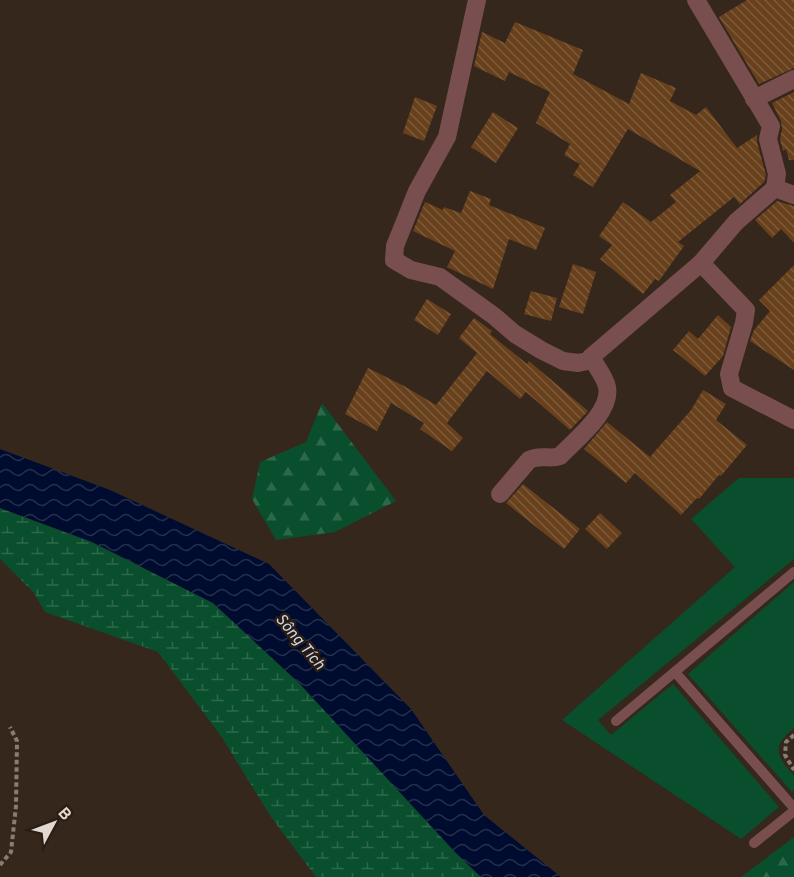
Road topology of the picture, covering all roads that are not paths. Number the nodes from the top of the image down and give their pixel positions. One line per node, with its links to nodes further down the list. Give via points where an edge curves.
1 (477, 0): 8 (street, via 447,137 417,190 395,246 394,260 411,270 441,277 515,334 563,361 578,363 592,360)
2 (696, 0): 4 (street)
3 (794, 80): 4 (street)
4 (754, 99): 5 (street, via 771,126 768,139 777,174)
5 (775, 188): 6 (street); 7 (street, via 736,222)
6 (794, 195)
7 (700, 263): 8 (street); 9 (street, via 746,310 729,374 732,388)
8 (591, 357): 10 (street, via 607,386 606,402 599,415 560,456 529,460)
9 (794, 420)
10 (500, 494)
11 (794, 572): 12 (lane)
12 (675, 672): 13 (lane); 14 (lane)
13 (616, 722)
14 (794, 809): 15 (lane)
15 (754, 843)

